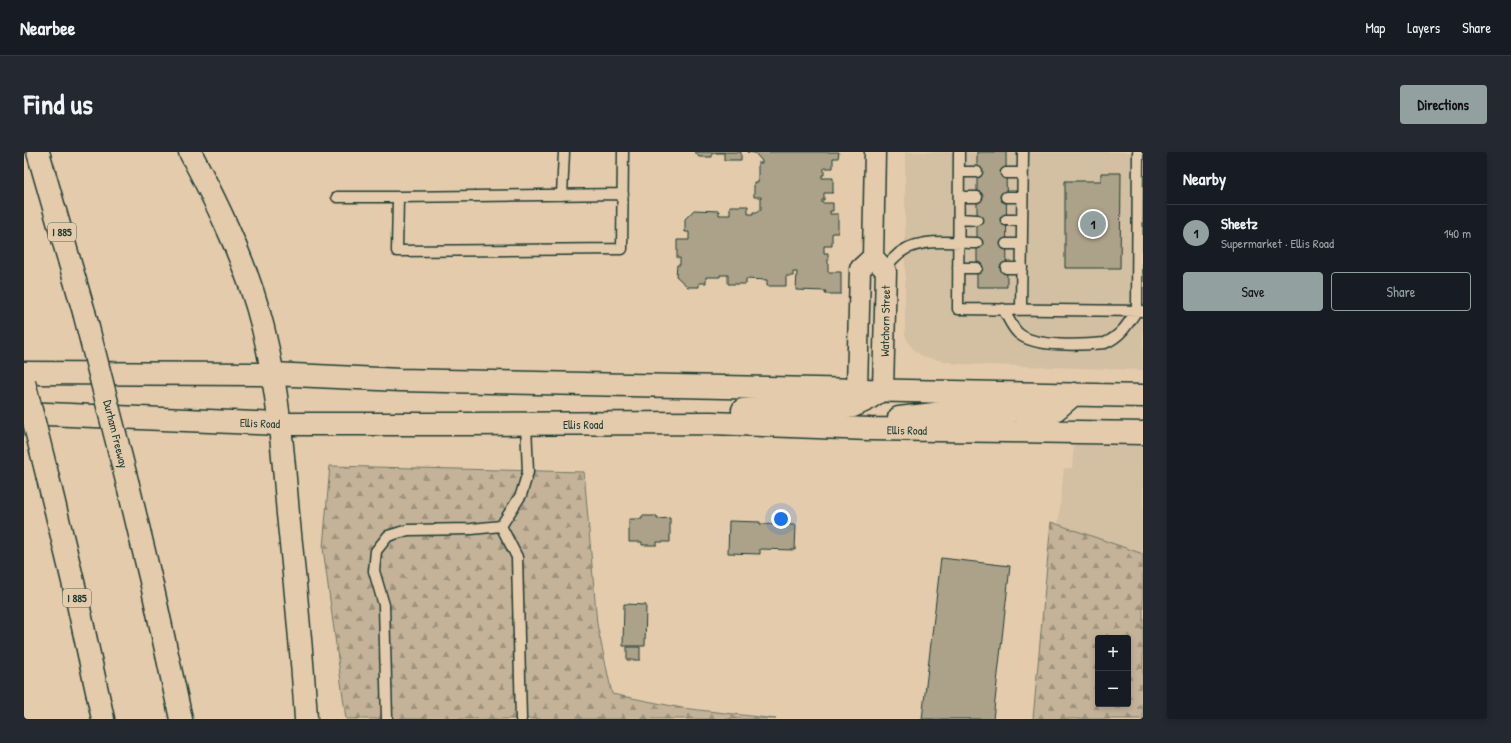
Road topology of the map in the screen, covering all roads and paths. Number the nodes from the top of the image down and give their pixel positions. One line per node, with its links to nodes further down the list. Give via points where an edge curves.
1 (38, 152): 52 (main road, Durham Freeway / I 885, bridge, via 84,312 128,485)
2 (190, 152): 38 (main road, via 223,220 254,296)
3 (564, 152): 13 (lane)
4 (623, 152): 14 (lane)
5 (875, 152): 29 (street, Watchorn Street)
6 (959, 152): 9 (lane)
7 (1022, 152): 12 (lane)
8 (1138, 152): 36 (lane)
9 (959, 172): 10 (lane); 16 (lane)
10 (977, 172)
11 (1006, 172): 12 (lane)
12 (1022, 172): 20 (lane)
13 (562, 194): 14 (lane); 17 (lane)
14 (622, 194): 17 (lane, via 622,249 397,251)
15 (337, 196): 17 (lane)
16 (959, 196): 18 (lane); 21 (lane)
17 (398, 197)
18 (977, 197)
19 (1006, 197): 20 (lane)
20 (1022, 197): 24 (lane)
21 (959, 220): 22 (lane); 25 (lane)
22 (977, 220)
23 (1006, 220): 24 (lane)
24 (1022, 220): 28 (lane)
25 (959, 244): 26 (lane); 29 (lane, via 914,245); 30 (lane)
26 (977, 244)
27 (1006, 244): 28 (lane)
28 (1022, 244): 33 (lane)
29 (879, 264): 40 (street, via 860,270); 41 (street, Watchorn Street)
30 (958, 268): 31 (lane); 34 (lane, via 958,309)
31 (977, 268)
32 (1006, 268): 33 (lane)
33 (1022, 268): 35 (lane)
34 (1003, 309): 35 (lane); 36 (lane, via 1013,327 1024,337 1057,344 1105,343 1120,334)
35 (1021, 309): 36 (lane)
36 (1140, 311)
37 (24, 373): 38 (main road)
38 (272, 374): 40 (main road, via 476,382); 46 (main road)
39 (24, 382): 51 (main road, I 885, bridge, via 75,590)
40 (857, 388): 41 (main road)
41 (883, 389): 42 (main road); 45 (main road, via 853,406 736,410)
42 (1074, 394): 43 (main road); 48 (main road, via 1055,410 952,412 903,417)
43 (1143, 396)
44 (24, 413): 46 (main road, Ellis Road)
45 (711, 423): 47 (main road, Ellis Road); 48 (main road, Ellis Road)
46 (280, 424): 47 (main road, Ellis Road); 53 (main road)
47 (526, 424): 50 (lane, via 528,472 521,495)
48 (870, 429): 49 (main road, Ellis Road)
49 (1143, 433)
50 (501, 526): 54 (lane, via 408,530 388,536 376,551 374,571 384,605); 55 (lane, via 517,557)
51 (103, 719)
52 (181, 719)
53 (306, 719)
54 (387, 719)
55 (521, 719)

